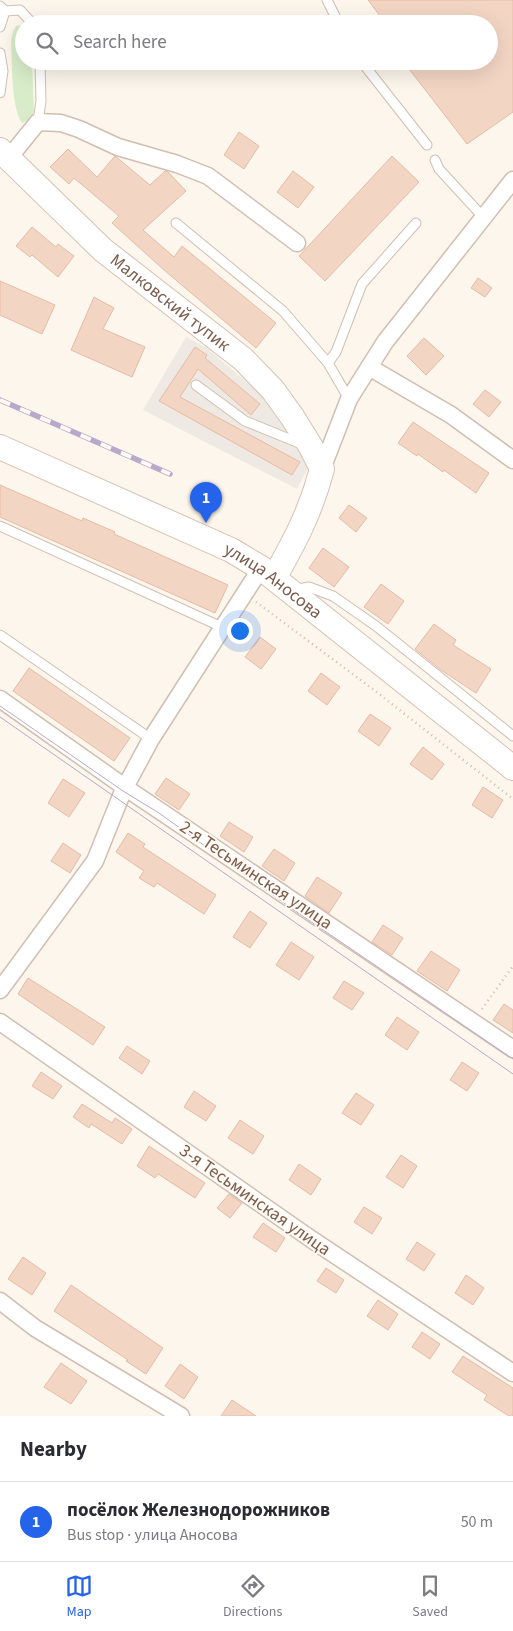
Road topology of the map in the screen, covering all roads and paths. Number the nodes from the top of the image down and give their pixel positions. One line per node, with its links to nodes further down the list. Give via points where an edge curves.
1 (327, 0): 4 (lane)
2 (3, 8): 3 (lane, via 20,10); 5 (lane)
3 (25, 15)
4 (334, 15)
5 (0, 27)
6 (0, 53): 9 (lane, via 3,71)
7 (40, 70): 10 (lane)
8 (368, 70): 11 (lane)
9 (0, 93)
10 (38, 122): 12 (street); 18 (street, via 61,123 118,147 208,176)
11 (427, 145)
12 (4, 154): 24 (main road, Малковский тупик, via 103,250 243,359 272,390)
13 (435, 160): 15 (lane, via 439,169)
14 (513, 180): 15 (street)
15 (484, 218): 20 (street, via 385,342)
16 (176, 223): 19 (lane, via 283,311)
17 (416, 223): 19 (lane, via 362,284 336,352)
18 (297, 243)
19 (328, 363): 22 (lane)
20 (369, 367): 22 (street); 25 (street, via 450,415)
21 (196, 385): 24 (lane, via 245,420)
22 (349, 398): 26 (street)
23 (0, 447): 28 (main road, улица Аносова, via 231,550)
24 (312, 447): 26 (main road, Малковский тупик)
25 (513, 460)
26 (322, 469): 28 (main road, via 314,498)
27 (0, 526): 30 (lane)
28 (275, 579): 29 (street); 33 (lane, via 333,596 376,626); 35 (main road, улица Аносова)
29 (245, 593): 30 (street); 37 (path)
30 (224, 628): 34 (street)
31 (0, 635): 34 (lane)
32 (0, 699): 36 (street, 2-я Тесьминская улица)
33 (513, 736)
34 (151, 739): 36 (street)
35 (513, 768)
36 (123, 794): 39 (street, via 96,861); 40 (street, 2-я Тесьминская улица)
37 (513, 799)
38 (513, 966): 40 (path)
39 (0, 990)
40 (473, 1021): 42 (street, 2-я Тесьминская улица)
41 (0, 1022): 44 (street, 3-я Тесьминская улица, via 311,1239)
42 (513, 1049)
43 (0, 1301): 45 (street, via 35,1328)
44 (513, 1373)
45 (181, 1416)

